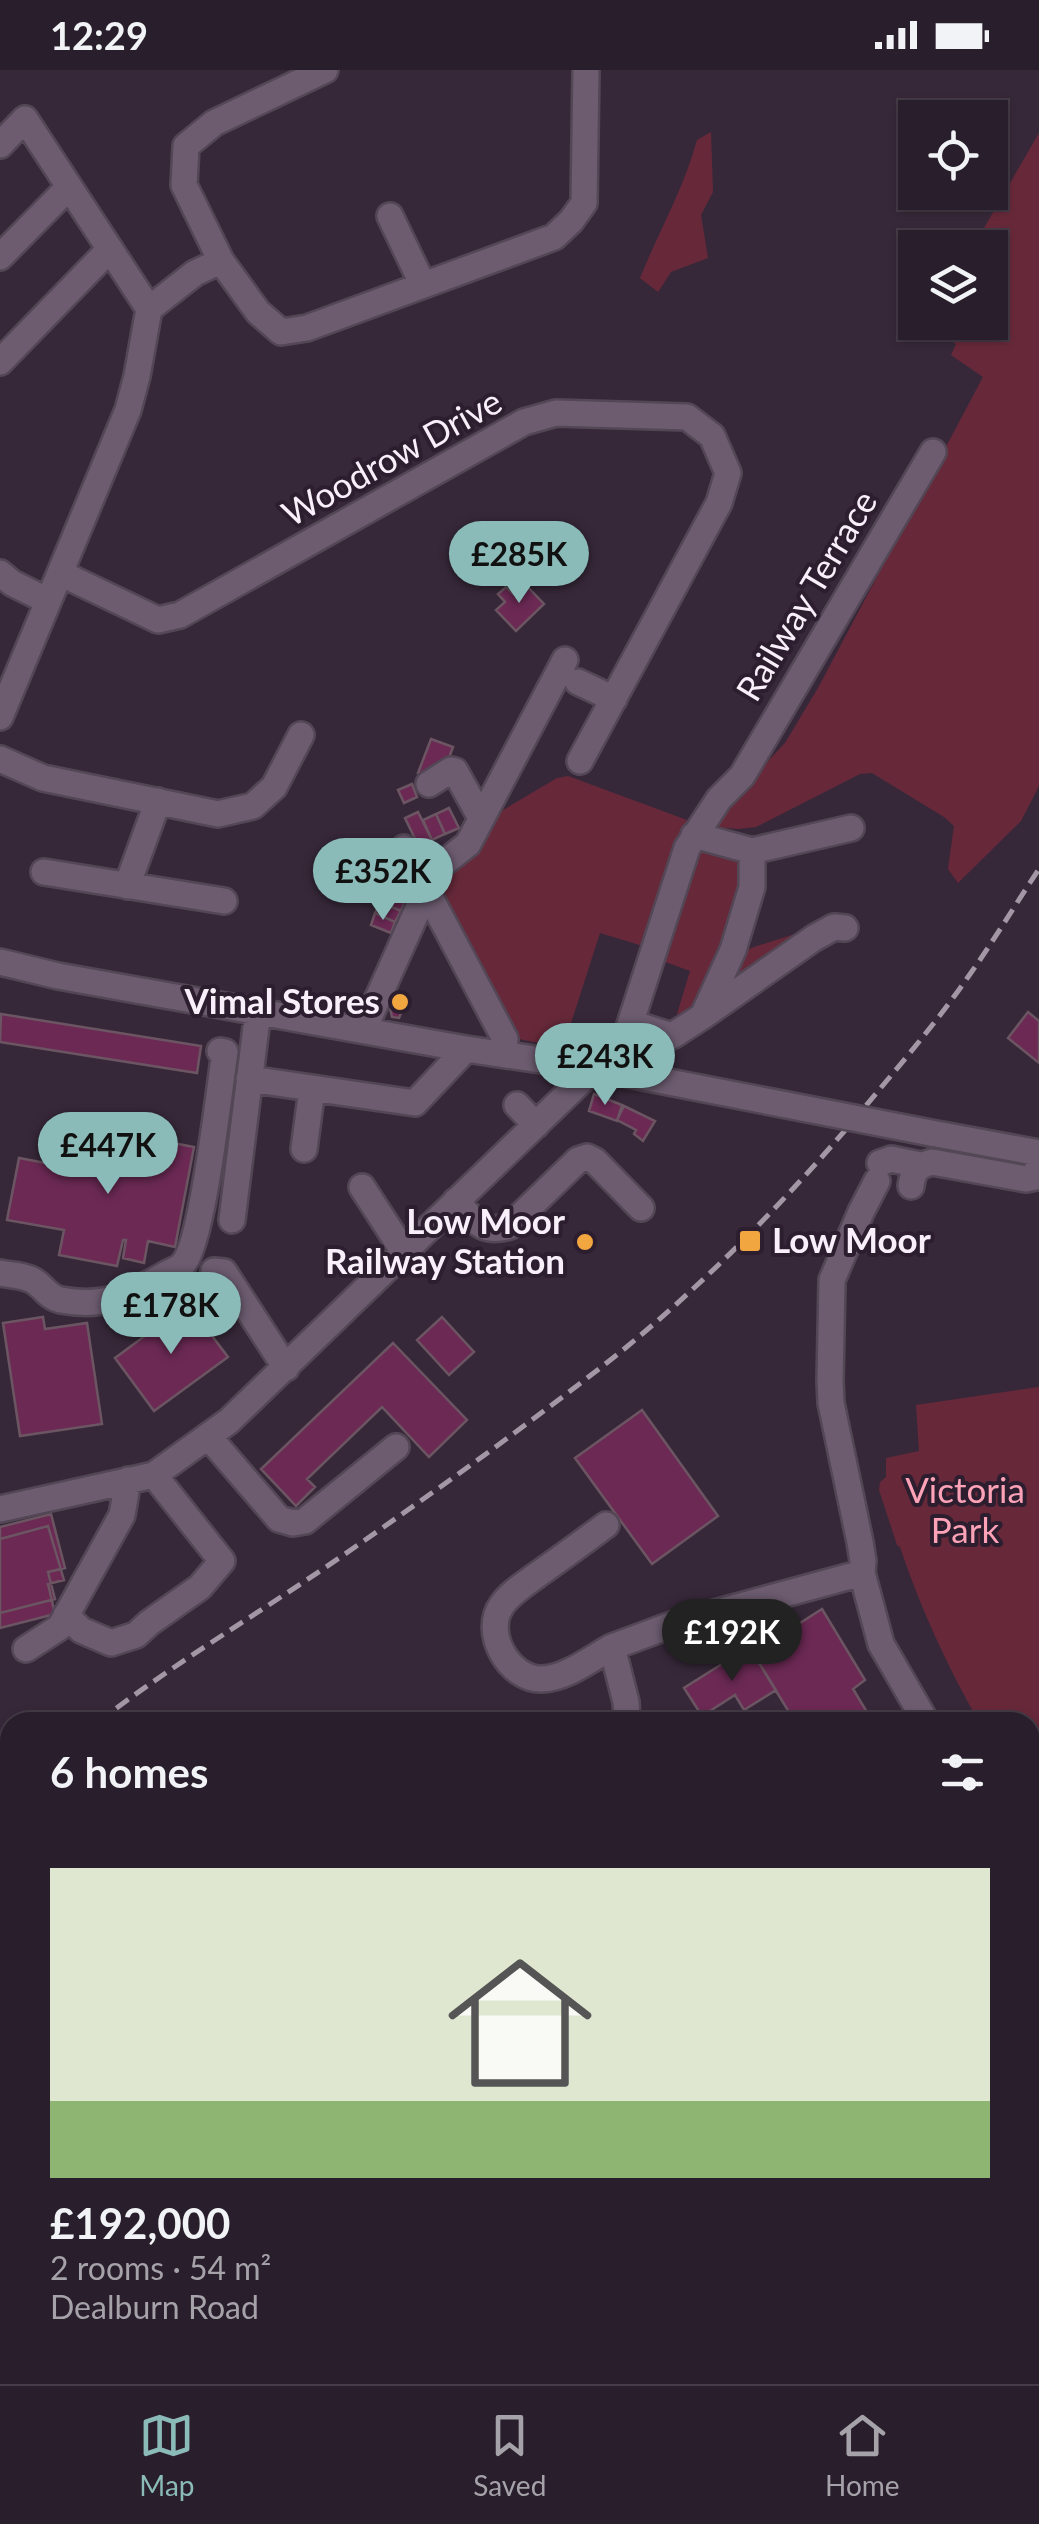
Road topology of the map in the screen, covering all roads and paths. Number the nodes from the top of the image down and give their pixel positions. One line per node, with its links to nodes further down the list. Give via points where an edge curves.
1 (325, 70): 8 (street, via 214,123 186,146 184,185)
2 (586, 70): 9 (street, via 584,203 571,221 554,237)
3 (0, 145): 4 (street, via 25,119)
4 (70, 187): 6 (street); 7 (street)
5 (390, 216): 9 (street)
6 (110, 249): 10 (street); 11 (street)
7 (0, 257)
8 (221, 260): 9 (street, via 281,332); 10 (street)
9 (424, 285)
10 (149, 309): 14 (street, via 128,410)
11 (0, 362)
12 (932, 452): 25 (street, Railway Terrace, via 742,776)
13 (0, 573): 15 (street)
14 (60, 573): 15 (street); 16 (street, Woodrow Drive, via 158,620 180,615 524,422 556,413 687,418 712,436 728,473 720,503)
15 (48, 601): 17 (street)
16 (614, 699): 20 (street, Woodrow Drive); 23 (street, via 571,671)
17 (0, 717)
18 (301, 735): 22 (street, via 274,788 253,806 218,814)
19 (0, 758): 22 (street, via 43,778)
20 (580, 761)
21 (430, 784): 23 (street, via 455,771)
22 (158, 801): 29 (street)
23 (481, 818): 30 (street, via 468,844 436,869)
24 (851, 828): 27 (street)
25 (694, 835): 27 (street); 36 (street, Railway Terrace)
26 (404, 848): 30 (street)
27 (752, 851): 35 (street, via 752,887)
28 (44, 872): 29 (street)
29 (127, 886): 31 (street)
30 (427, 890): 37 (street); 40 (street, via 505,1039)
31 (224, 901)
32 (845, 928): 35 (street, via 834,926 814,938)
33 (0, 962): 34 (street)
34 (258, 1011): 37 (street); 43 (street)
35 (703, 1016): 36 (street, via 672,1036)
36 (631, 1022): 42 (street, Railway Terrace)
37 (364, 1029): 38 (street)
38 (466, 1049): 40 (street); 44 (street, via 415,1103)
39 (220, 1051): 56 (street, via 225,1052 201,1204 183,1265 104,1302 62,1300 28,1278)
40 (504, 1053): 41 (street)
41 (588, 1068): 42 (street); 46 (street)
42 (615, 1071): 48 (street, bridge)
43 (249, 1079): 44 (street); 53 (street)
44 (312, 1088): 47 (street)
45 (517, 1105): 46 (street)
46 (536, 1125): 51 (street)
47 (304, 1149)
48 (1039, 1152)
49 (1039, 1160): 63 (street, via 1036,1177 1026,1180 932,1162 915,1176 892,1159 861,1212 832,1280 830,1381)
50 (362, 1187): 54 (street)
51 (456, 1201): 52 (street, via 481,1226 510,1226 586,1157); 54 (street)
52 (641, 1208)
53 (232, 1220)
54 (404, 1252): 57 (street)
55 (214, 1270): 57 (street, via 224,1272)
56 (0, 1273)
57 (286, 1368): 58 (street)
58 (208, 1436): 59 (street, via 279,1519 293,1523 306,1521); 60 (street)
59 (396, 1447)
60 (141, 1478): 61 (street); 64 (street); 64 (street, via 222,1561 200,1587 136,1635 111,1642 80,1630)
61 (0, 1509)
62 (606, 1525): 65 (street, via 514,1592 495,1622 503,1656 528,1677 563,1674)
63 (862, 1573): 65 (street); 68 (street, via 881,1644)
64 (66, 1615): 66 (street, via 60,1628)
65 (612, 1647): 67 (street)
66 (26, 1649)
67 (626, 1712)
68 (920, 1712)

